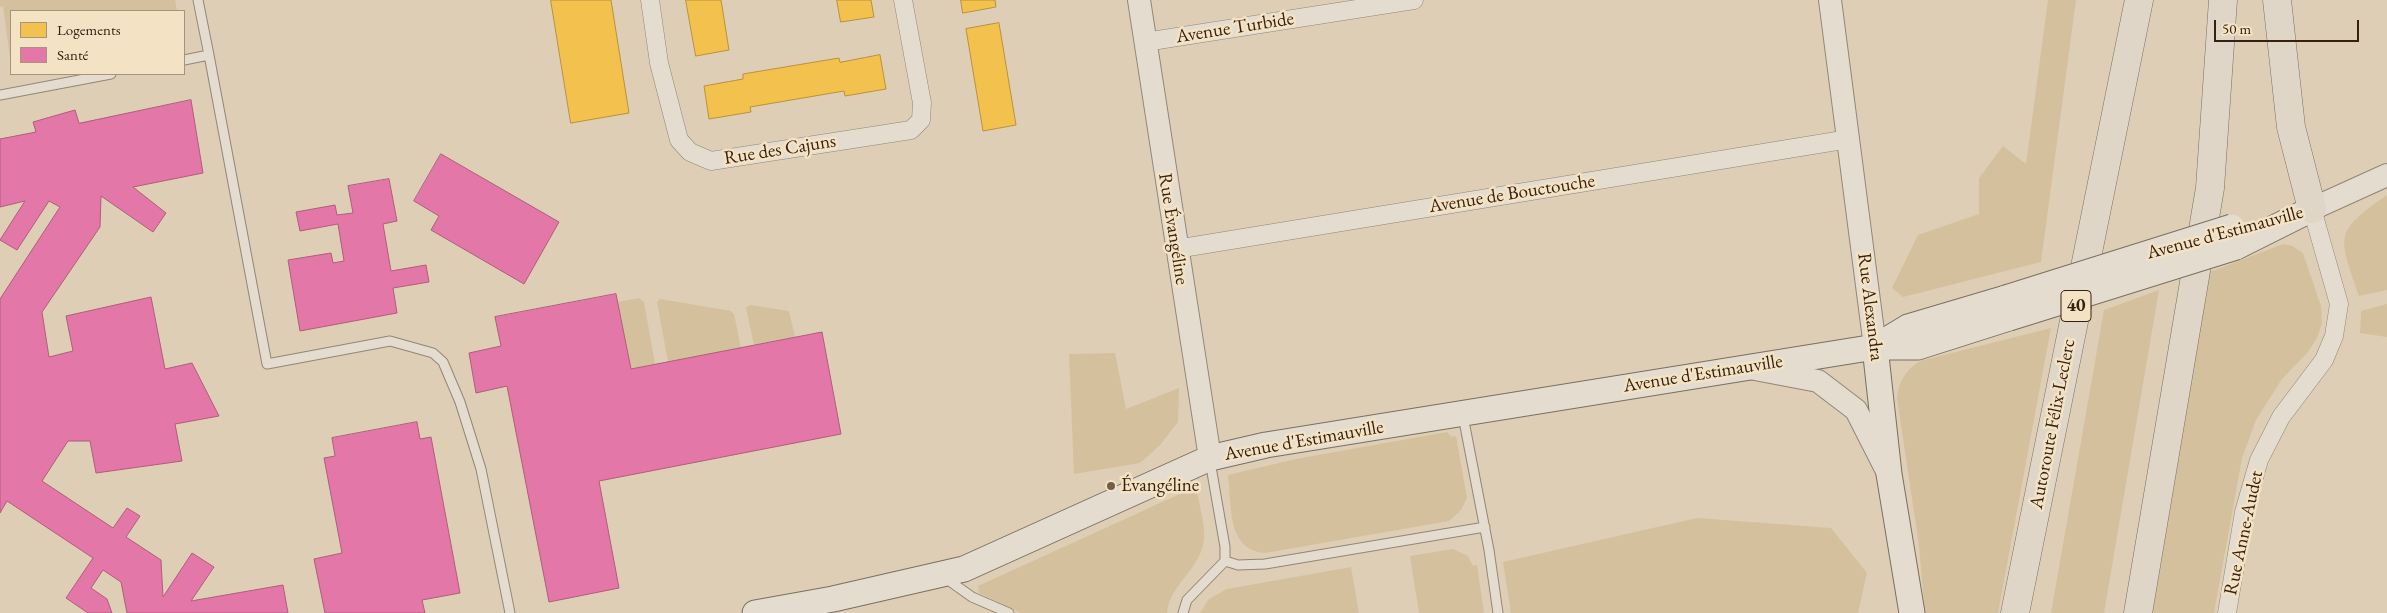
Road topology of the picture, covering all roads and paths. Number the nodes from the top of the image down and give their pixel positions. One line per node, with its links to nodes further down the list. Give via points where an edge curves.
1 (198, 0): 11 (lane)
2 (650, 0): 3 (street, Rue des Cajuns, via 659,63 679,140 690,152 711,161 911,130 921,120 922,103)
3 (903, 0)
4 (1139, 0): 10 (street, Rue Évangéline)
5 (1414, 0): 10 (street, Avenue Turbide)
6 (1830, 0): 15 (street, Rue Alexandra)
7 (2139, 0): 33 (highway, Autoroute Félix-Leclerc / 40)
8 (2223, 0): 34 (highway, via 2210,188)
9 (2277, 0): 17 (highway, via 2292,128)
10 (1145, 42): 18 (street, Rue Évangéline)
11 (209, 55): 12 (lane); 27 (lane, via 266,364 390,341 433,353 443,362 460,402 481,469)
12 (185, 60)
13 (106, 75): 14 (lane)
14 (0, 95)
15 (1849, 139): 18 (street, Avenue de Bouctouche); 19 (street, Rue Alexandra)
16 (2387, 175): 17 (street)
17 (2312, 209): 19 (main road, Avenue d'Estimauville, bridge, via 2008,308 1908,327); 35 (street, Rue Anne-Audet, via 2339,304 2334,336 2324,360 2281,417 2260,460 2244,512)
18 (1176, 249): 22 (street, Rue Évangéline)
19 (1875, 347): 20 (main road, Avenue d'Estimauville); 23 (main road, Rue Alexandra)
20 (1746, 367): 21 (main road, Avenue d'Estimauville); 23 (street, via 1818,381 1856,410)
21 (1463, 413): 22 (main road, Avenue d'Estimauville, via 1266,445); 24 (lane)
22 (1210, 458): 25 (lane); 26 (main road, Avenue d'Estimauville, via 964,569)
23 (1889, 474): 32 (main road, Rue Alexandra)
24 (1485, 527): 25 (lane, via 1265,564 1238,565); 31 (lane)
25 (1225, 561): 30 (lane, via 1188,600)
26 (942, 575): 28 (main road, Avenue d'Estimauville); 29 (lane, via 972,597)
27 (510, 613)
28 (755, 613)
29 (1009, 613)
30 (1182, 613)
31 (1498, 613)
32 (1912, 613)
33 (2015, 613)
34 (2138, 613)
35 (2227, 613)

